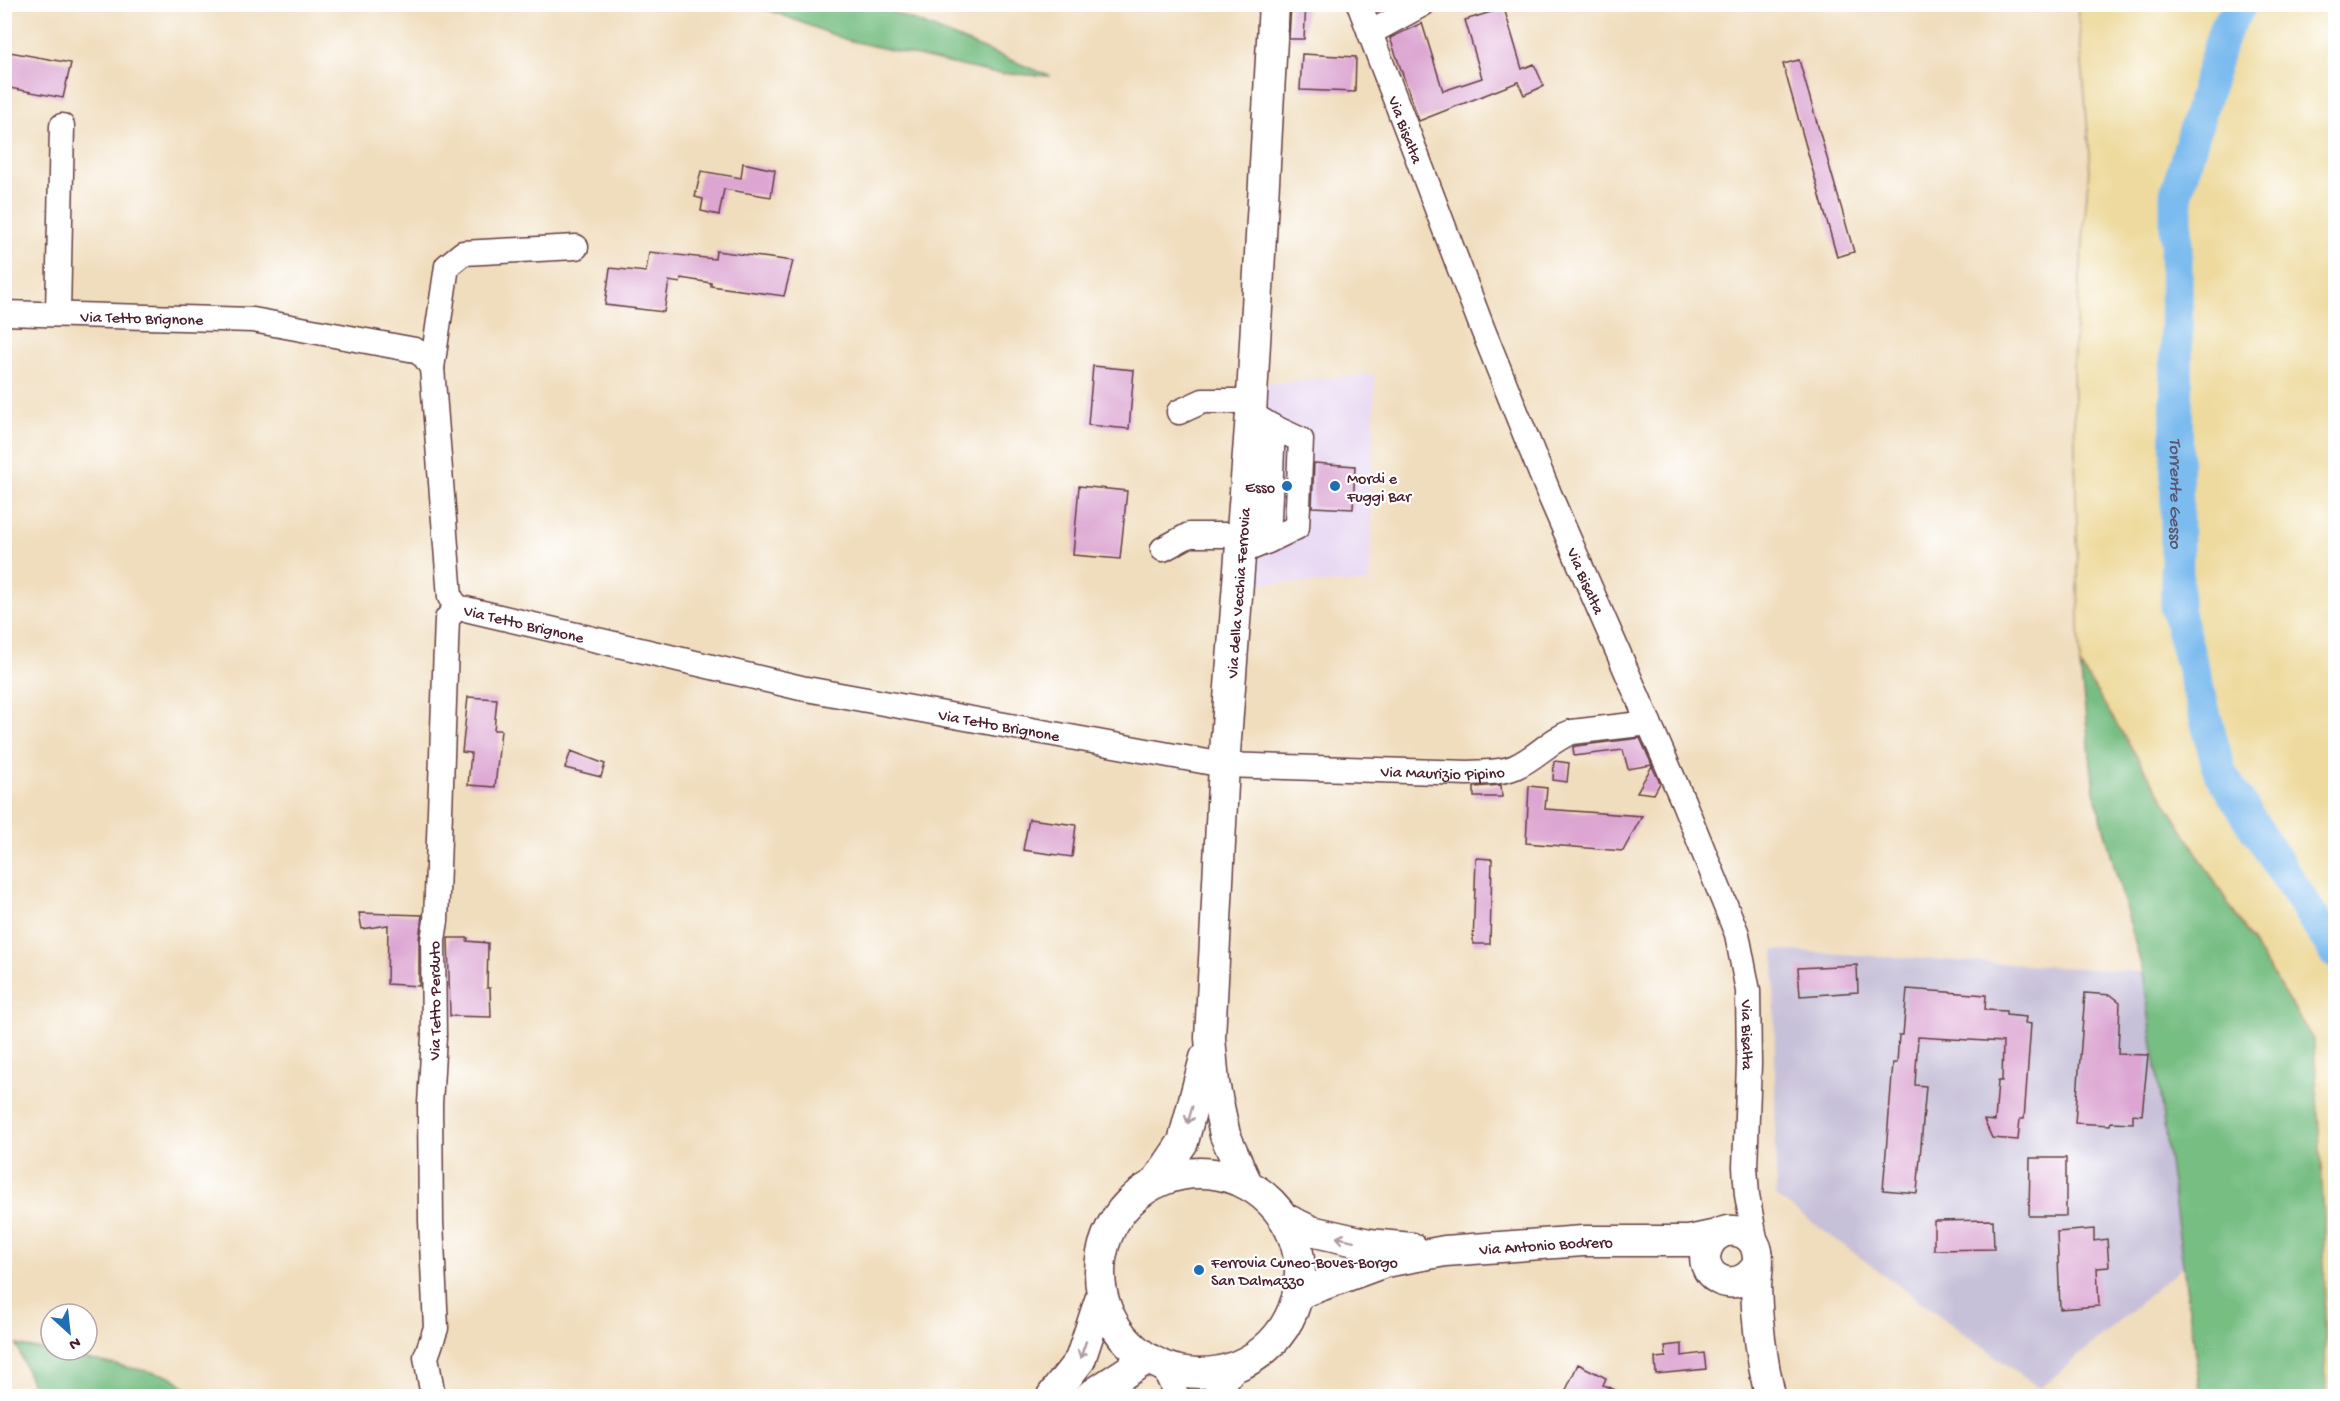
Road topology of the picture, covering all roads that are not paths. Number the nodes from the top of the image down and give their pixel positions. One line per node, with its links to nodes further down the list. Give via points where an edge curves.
1 (1274, 4): 11 (main road, Via della Vecchia Ferrovia)
2 (1423, 4): 4 (street)
3 (1364, 7): 4 (street, Via Bisalta)
4 (1370, 33): 15 (street, Via Bisalta, via 1550,496)
5 (62, 126): 8 (street)
6 (576, 247): 9 (street, via 463,253 447,266)
7 (4, 313): 8 (street, Via Tetto Brignone)
8 (58, 313): 9 (street, Via Tetto Brignone, via 253,320 415,350)
9 (432, 368): 14 (street, Via Tetto Brignone, via 450,597)
10 (1179, 412): 11 (street, via 1203,401)
11 (1258, 414): 12 (main road, Via della Vecchia Ferrovia); 12 (street, via 1301,440 1297,527)
12 (1250, 543): 13 (street, via 1189,535); 16 (main road, Via della Vecchia Ferrovia)
13 (1163, 549)
14 (457, 607): 16 (street, Via Tetto Brignone, via 801,688); 32 (street, Via Tetto Perduto, via 447,619 433,940 430,1104 436,1328 426,1357)
15 (1649, 723): 16 (street, Via Maurizio Pipino, via 1572,732 1505,770 1468,773); 18 (street, Via Bisalta, via 1737,934 1748,991)
16 (1224, 765): 17 (main road, Via della Vecchia Ferrovia)
17 (1210, 1038): 19 (main road, Via della Vecchia Ferrovia, one-way to 19, via 1183,1142); 20 (main road, Via della Vecchia Ferrovia, via 1225,1136)
18 (1745, 1167): 22 (street, Via Bisalta, via 1740,1198); 25 (street, Via Bisalta)
19 (1156, 1182): 20 (main road, via 1186,1173 1207,1173); 28 (main road, via 1128,1202 1108,1230 1099,1263)
20 (1247, 1184): 21 (main road, via 1268,1198)
21 (1284, 1218): 24 (main road, Via Antonio Bodrero, one-way to 21, via 1369,1244 1311,1231); 27 (main road, via 1296,1242)
22 (1721, 1233): 23 (main road, Via Antonio Bodrero, via 1689,1241); 25 (main road, via 1741,1232 1754,1242); 26 (main road, Via Bisalta, via 1706,1249 1705,1258)
23 (1646, 1242): 24 (main road, Via Antonio Bodrero, via 1583,1241); 26 (main road, Via Antonio Bodrero, via 1681,1253)
24 (1445, 1251): 27 (main road, Via Antonio Bodrero, via 1385,1262)
25 (1757, 1258): 26 (main road, via 1746,1279 1737,1283); 29 (main road, Via Bisalta)
26 (1716, 1277): 29 (main road, Via Bisalta, via 1745,1319)
27 (1298, 1294): 31 (main road, via 1290,1317 1276,1338 1258,1355)
28 (1101, 1297): 30 (main road, via 1126,1342); 33 (main road, one-way to 33, via 1080,1360)
29 (1761, 1357): 37 (main road, Via Bisalta)
30 (1155, 1363): 31 (main road, via 1188,1373); 34 (main road); 35 (street)
31 (1236, 1367): 36 (street)
32 (433, 1396)
33 (1052, 1396)
34 (1090, 1396)
35 (1177, 1396)
36 (1215, 1396)
37 (1770, 1396)

